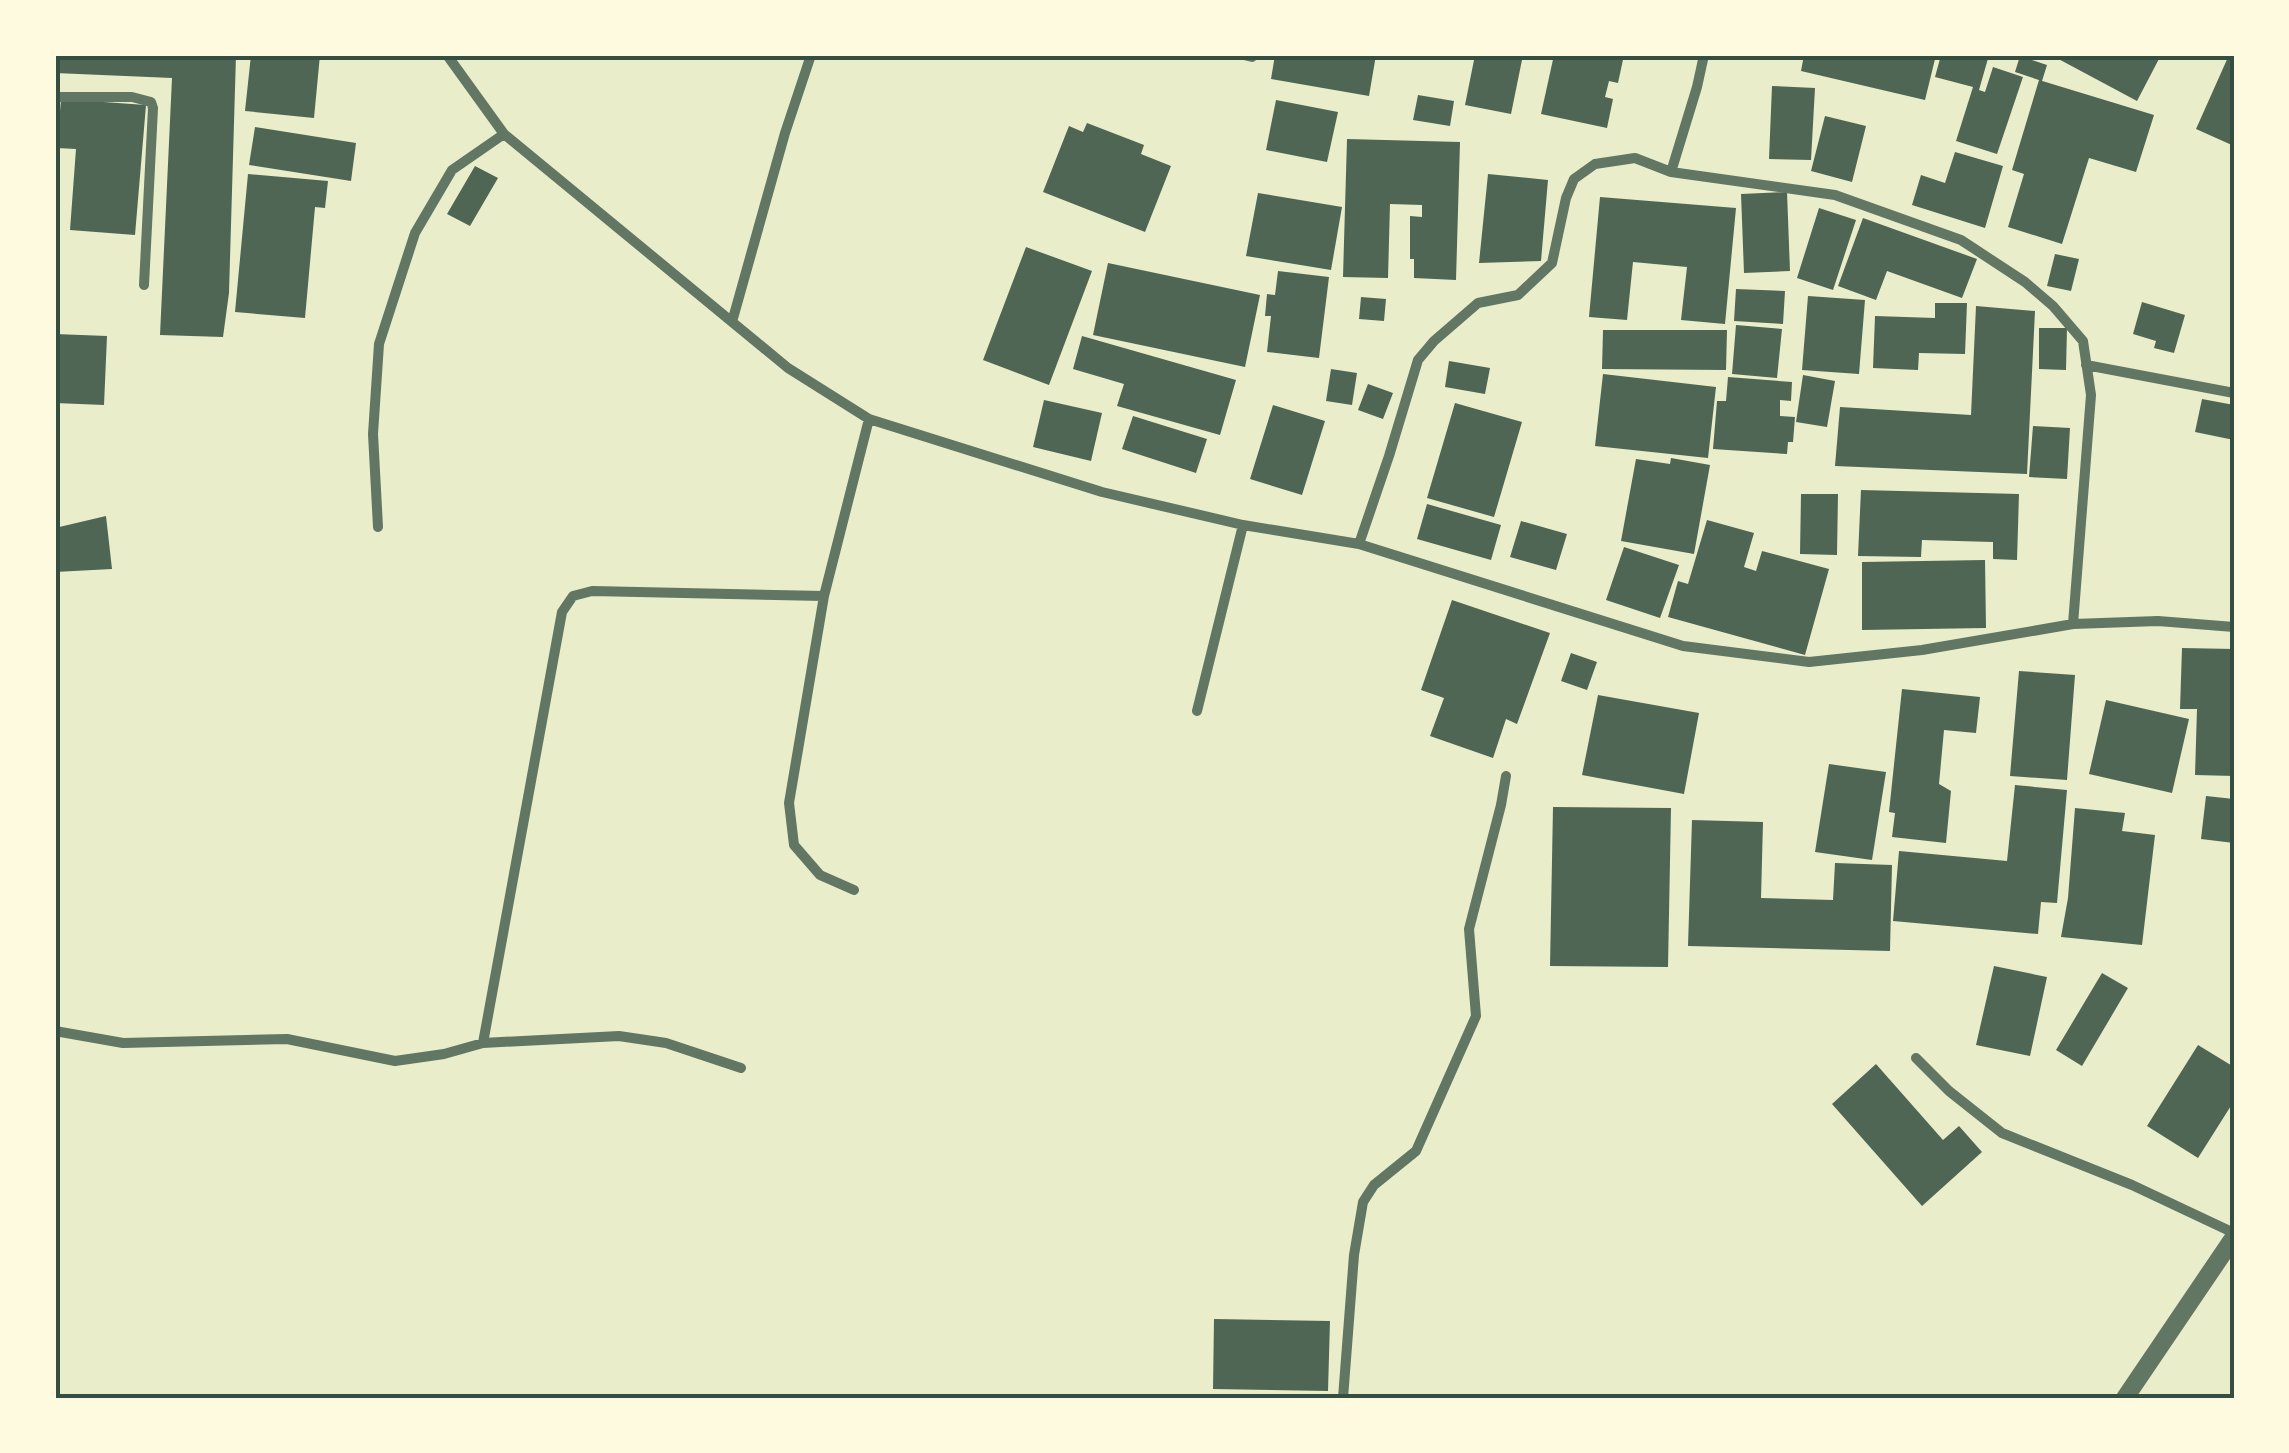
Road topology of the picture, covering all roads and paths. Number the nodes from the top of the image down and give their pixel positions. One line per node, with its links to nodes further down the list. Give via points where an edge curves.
1 (447, 55): 5 (street)
2 (810, 55): 8 (street)
3 (1704, 55): 6 (street)
4 (55, 97): 7 (street, via 132,98 154,108)
5 (504, 134): 8 (street); 13 (street, via 452,170 415,234 379,344 373,434)
6 (1671, 172): 9 (street, via 1834,196 1961,240 2053,306 2084,341); 14 (street, via 1635,158 1595,164 1574,179 1552,263 1518,294 1478,303 1418,360)
7 (144, 285)
8 (732, 322): 11 (street, via 788,368)
9 (2086, 365): 10 (street); 16 (street, via 2091,395)
10 (2234, 393)
11 (869, 419): 12 (street, via 1102,492); 15 (street)
12 (1243, 525): 14 (street); 18 (street)
13 (378, 527)
14 (1358, 544): 16 (street, via 1682,646 1809,662)
15 (824, 596): 20 (street, via 789,803 794,845 820,874); 22 (street, via 592,590 572,596 562,612)
16 (2073, 624): 17 (street)
17 (2234, 627)
18 (1197, 712)
19 (1506, 776): 26 (street, via 1470,929 1476,1016 1416,1151 1363,1202)
20 (854, 890)
21 (55, 1031): 22 (street, via 123,1043 287,1039 395,1062)
22 (483, 1042): 24 (street, via 619,1036)
23 (1916, 1058): 25 (street, via 2002,1133)
24 (741, 1068)
25 (2234, 1235): 27 (street)
26 (1343, 1398)
27 (2125, 1398)

